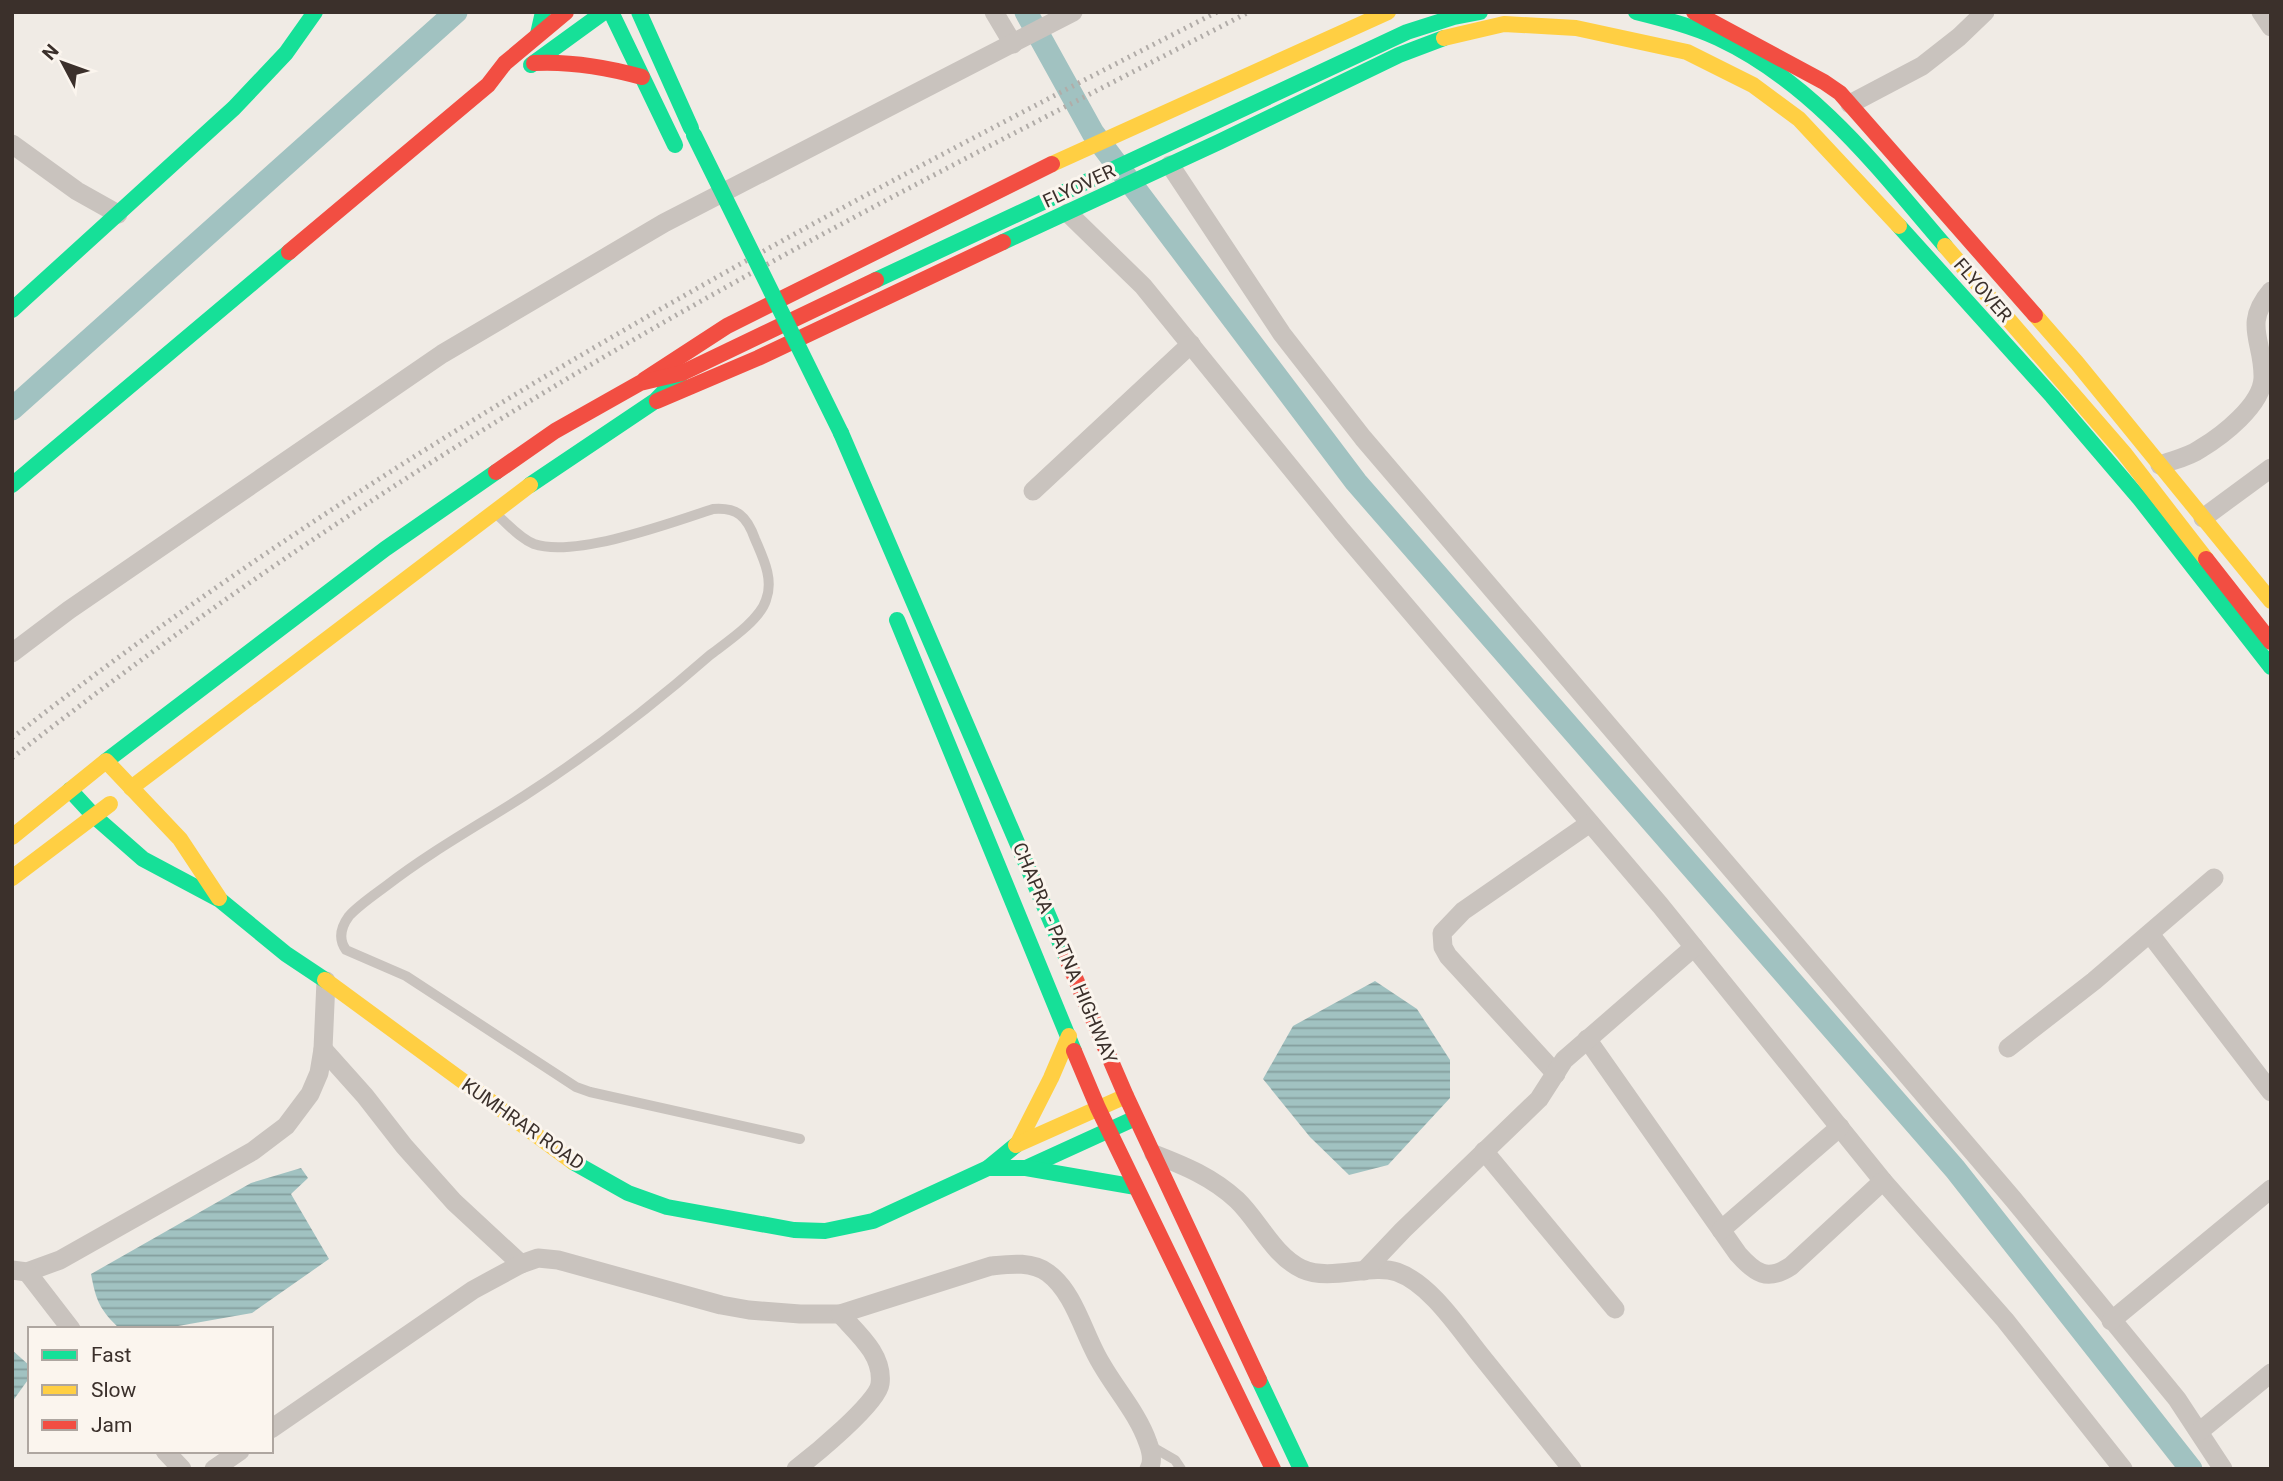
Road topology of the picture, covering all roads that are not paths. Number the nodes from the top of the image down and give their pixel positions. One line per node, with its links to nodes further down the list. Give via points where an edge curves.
1 (315, 12): 27 (main road, via 286,53 234,108)
2 (543, 12): 16 (main road)
3 (566, 12): 16 (main road)
4 (604, 12): 18 (main road)
5 (611, 12): 19 (main road)
6 (639, 12): 66 (main road, CHAPRA - PATNA HIGHWAY, bridge, via 694,135 841,433)
7 (994, 12): 17 (street)
8 (1388, 12): 35 (main road, via 1060,160 727,326)
9 (1480, 12): 34 (main road, FLYOVER, via 1407,32)
10 (1636, 12): 45 (main road, FLYOVER, via 1717,38 1749,55 1807,95 1842,127 2124,453)
11 (1694, 12): 21 (main road, via 1824,82)
12 (1985, 12): 21 (street, via 1922,66)
13 (2261, 12): 15 (street)
14 (1071, 14): 17 (street)
15 (2271, 27)
16 (538, 34): 20 (main road)
17 (1013, 44): 46 (street, via 664,223 442,354)
18 (534, 63): 19 (main road, via 591,63); 20 (main road, via 515,76)
19 (642, 77): 23 (main road)
20 (488, 85): 39 (main road)
21 (1850, 104): 37 (main road)
22 (12, 144): 27 (street)
23 (678, 151)
24 (1161, 169): 26 (main road); 47 (main road, via 1399,55 1456,34 1504,24 1576,28 1687,52 1753,85 1799,119 1857,179 2132,490); 86 (street, via 1371,448)
25 (699, 194): 28 (main road)
26 (1068, 213): 32 (street, via 1143,286); 36 (main road, via 758,358)
27 (118, 214): 31 (main road)
28 (712, 219)
29 (2271, 291): 37 (street, via 2255,319 2263,367 2258,395 2233,424 2200,449)
30 (749, 292): 33 (main road)
31 (12, 310)
32 (1191, 344): 40 (street); 52 (street, via 1342,531)
33 (786, 366)
34 (682, 373): 35 (main road, FLYOVER); 36 (main road, FLYOVER)
35 (640, 383): 48 (main road, via 555,431 385,549)
36 (655, 401): 41 (main road)
37 (2160, 465): 42 (main road)
38 (2271, 468): 42 (street)
39 (12, 485)
40 (1033, 491)
41 (494, 512): 49 (main road); 71 (lane, via 524,539 558,548 728,508 746,520 754,534 768,571 766,601 744,627 655,701 367,900 349,916 341,943 346,950 406,976 576,1087)
42 (2203, 517): 43 (main road)
43 (2271, 601)
44 (891, 605): 60 (main road, CHAPRA - PATNA HIGHWAY)
45 (2271, 642)
46 (12, 653)
47 (2271, 667)
48 (106, 761): 49 (main road, KUMHRAR ROAD); 50 (main road)
49 (131, 788): 51 (main road); 56 (main road, KUMHRAR ROAD, via 180,839)
50 (70, 790): 51 (main road, KUMHRAR ROAD); 53 (main road)
51 (94, 816): 54 (main road); 56 (main road, KUMHRAR ROAD, via 143,859)
52 (1590, 823): 58 (street); 64 (street, via 1463,911 1442,933 1443,947 1460,970)
53 (12, 837)
54 (12, 878)
55 (2214, 878): 57 (street)
56 (220, 900): 59 (main road, KUMHRAR ROAD)
57 (2150, 934): 62 (street); 65 (street)
58 (1694, 947): 61 (street); 69 (street)
59 (326, 981): 63 (street); 75 (main road, KUMHRAR ROAD, via 564,1157 628,1193 667,1207 781,1228 825,1231 873,1221)
60 (1069, 1036): 67 (main road, CHAPRA - PATNA HIGHWAY); 72 (main road)
61 (1587, 1039): 64 (street); 80 (street)
62 (2008, 1048)
63 (323, 1049): 81 (street, via 454,1202); 82 (street, via 310,1094 286,1126 253,1151 60,1260)
64 (1556, 1074): 73 (street, via 1539,1098)
65 (2271, 1092)
66 (1126, 1096): 67 (main road, KUMHRAR ROAD); 68 (main road, CHAPRA - PATNA HIGHWAY)
67 (1098, 1108): 70 (main road, CHAPRA - PATNA HIGHWAY); 72 (main road, KUMHRAR ROAD)
68 (1137, 1117): 70 (main road, KUMHRAR ROAD); 74 (main road, CHAPRA - PATNA HIGHWAY)
69 (1840, 1127): 77 (street); 80 (street)
70 (1109, 1130): 76 (main road, KUMHRAR ROAD); 78 (main road, CHAPRA - PATNA HIGHWAY)
71 (800, 1139)
72 (1018, 1143): 75 (main road, KUMHRAR ROAD)
73 (1484, 1151): 83 (street); 84 (street)
74 (1154, 1154): 83 (street, via 1202,1173 1222,1187 1278,1251 1302,1269 1324,1274); 100 (main road, CHAPRA - PATNA HIGHWAY)
75 (988, 1168): 76 (main road, KUMHRAR ROAD)
76 (1026, 1168): 78 (main road)
77 (1884, 1181): 80 (street, via 1779,1274 1765,1275 1751,1268); 102 (street, via 1998,1312)
78 (1136, 1187): 99 (main road, CHAPRA - PATNA HIGHWAY)
79 (2271, 1189): 86 (street)
80 (1721, 1230)
81 (521, 1264): 85 (street, via 538,1258 558,1260 749,1310); 89 (street, via 463,1296)
82 (20, 1271): 87 (street)
83 (1364, 1271): 101 (street, via 1394,1271 1426,1292)
84 (1615, 1309)
85 (841, 1314): 91 (street, via 991,1266 1033,1265 1060,1285); 96 (street, via 871,1349 880,1385 869,1403)
86 (2111, 1321): 90 (street)
87 (69, 1327)
88 (2271, 1373): 90 (street)
89 (273, 1428)
90 (2200, 1432): 103 (street)
91 (1149, 1445): 97 (street); 98 (lane)
92 (167, 1453): 94 (street)
93 (237, 1453): 95 (street)
94 (182, 1469)
95 (214, 1469)
96 (796, 1469)
97 (1149, 1469)
98 (1181, 1469)
99 (1273, 1469)
100 (1301, 1469)
101 (1572, 1469)
102 (2123, 1469)
103 (2223, 1469)

